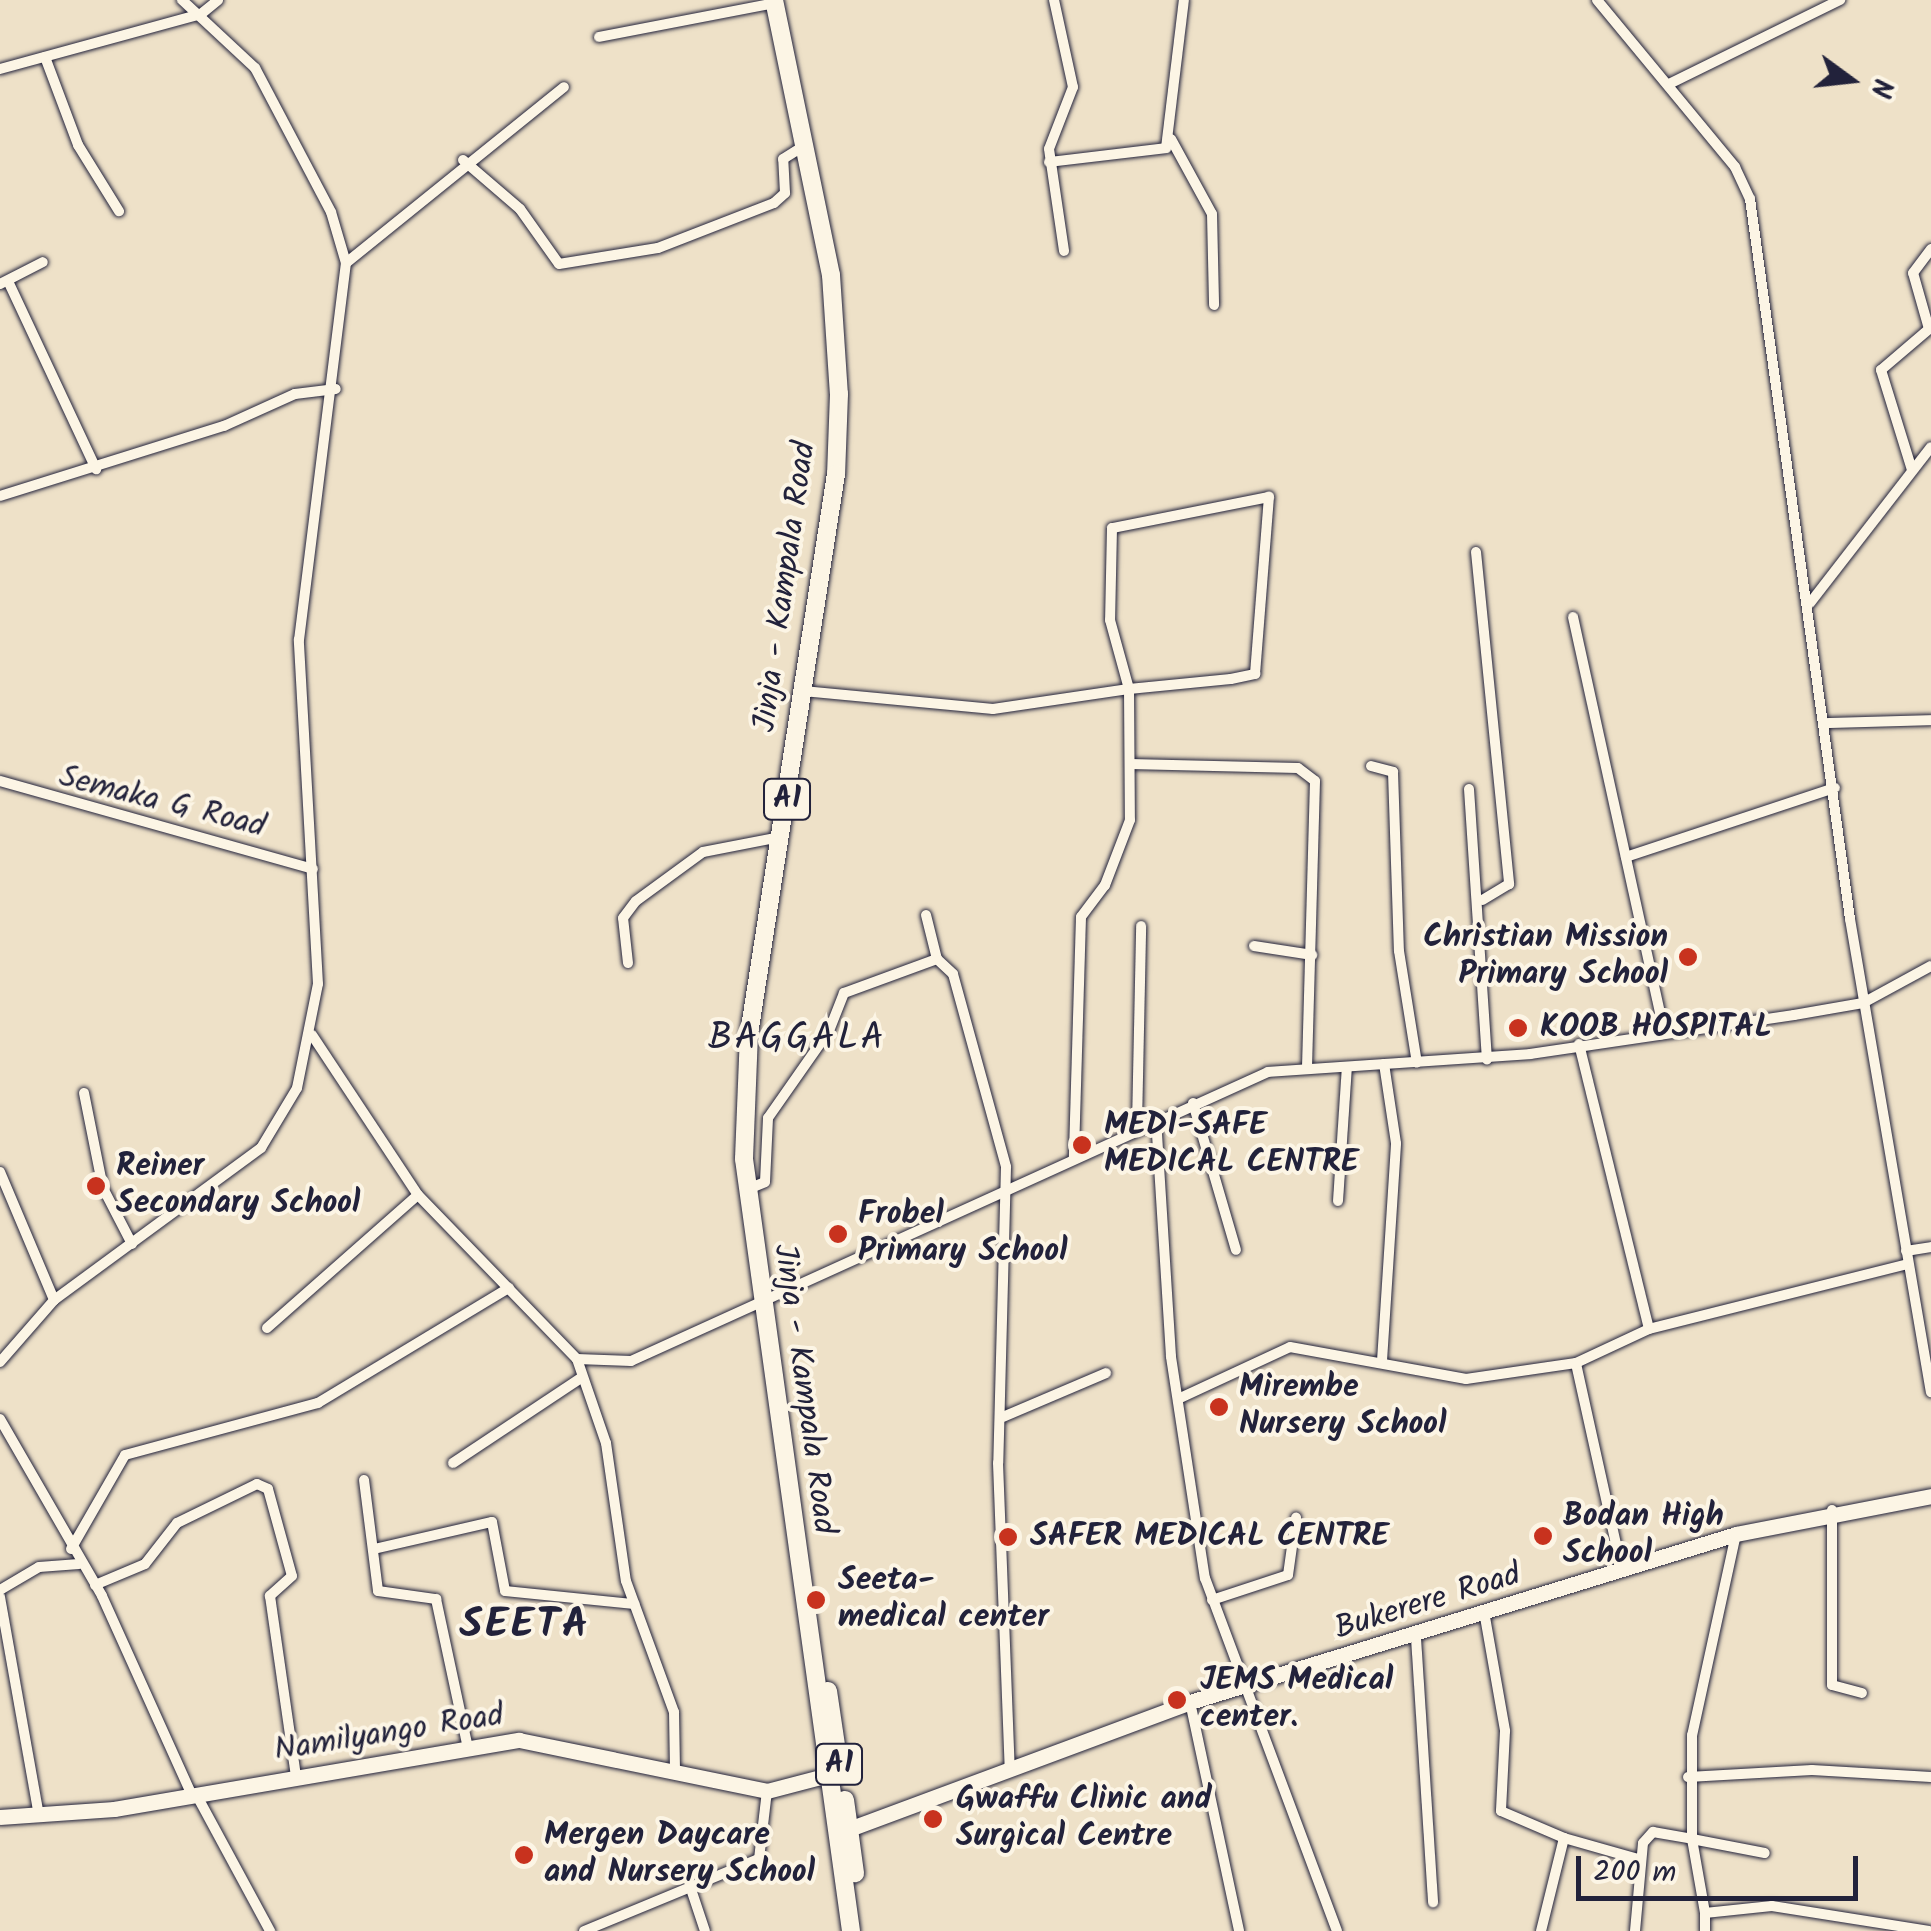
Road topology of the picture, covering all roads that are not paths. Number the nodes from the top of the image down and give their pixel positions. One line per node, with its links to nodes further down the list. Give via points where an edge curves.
1 (182, 0): 8 (street)
2 (218, 0): 8 (street)
3 (1054, 0): 17 (street, via 1073,87)
4 (1184, 0): 14 (street)
5 (1597, 0): 12 (street)
6 (1840, 0): 12 (street)
7 (775, 2): 9 (street); 15 (highway, Jinja - Kampala Road / A1)
8 (200, 14): 10 (street); 22 (street, via 268,90)
9 (599, 37)
10 (44, 57): 11 (street); 18 (street, via 78,145)
11 (2, 71)
12 (1669, 84): 31 (street, via 1750,198)
13 (564, 88): 16 (street)
14 (1170, 138): 17 (street, via 1157,153); 24 (street, via 1212,214)
15 (804, 146): 16 (street, via 783,158 784,193 774,203 658,248 559,264 520,209); 34 (highway, Jinja - Kampala Road / A1, via 831,275 838,394 836,474)
16 (463, 160): 22 (street)
17 (1049, 162): 20 (street)
18 (119, 211)
19 (1931, 248): 28 (street, via 1913,272 1929,329 1881,370)
20 (1064, 251)
21 (43, 262): 23 (street)
22 (346, 263): 25 (street)
23 (4, 282): 27 (street)
24 (1214, 305)
25 (336, 390): 27 (street, via 295,394); 44 (street, via 300,640)
26 (1931, 446): 28 (street)
27 (96, 469): 29 (street)
28 (1912, 470): 31 (street)
29 (0, 496)
30 (1476, 552): 45 (street, via 1509,884)
31 (1810, 603): 36 (street)
32 (1572, 617): 43 (street)
33 (1128, 689): 33 (street, via 1110,620 1116,522 1269,497 1255,674); 34 (street, via 993,709); 37 (street)
34 (804, 691): 42 (highway, Jinja - Kampala Road / A1)
35 (1931, 720): 36 (street)
36 (1826, 723): 41 (street)
37 (1130, 764): 49 (street, via 1298,768 1315,781); 66 (street, via 1127,833 1080,917)
38 (1371, 766): 58 (street, via 1393,772 1398,951)
39 (0, 781): 44 (street, Semaka G Road)
40 (1469, 788): 45 (street)
41 (1835, 788): 43 (street); 53 (street)
42 (781, 836): 51 (street, via 704,852 636,901 623,918); 68 (highway, Jinja - Kampala Road / A1, via 749,1034)
43 (1626, 857): 54 (street)
44 (313, 868): 55 (street)
45 (1482, 900): 57 (street)
46 (926, 915): 50 (street)
47 (1141, 926): 65 (street)
48 (1254, 946): 49 (street)
49 (1312, 955): 61 (street)
50 (937, 960): 68 (street, via 844,993 829,1031 768,1118 765,1182); 70 (street, via 960,998)
51 (628, 964)
52 (1931, 966): 53 (street)
53 (1864, 1003): 54 (street); 75 (street)
54 (1664, 1030): 56 (street)
55 (312, 1035): 69 (street); 72 (street, via 296,1088 261,1148)
56 (1579, 1044): 57 (street); 81 (street)
57 (1487, 1059): 58 (street)
58 (1416, 1063): 59 (street)
59 (1384, 1064): 60 (street); 83 (street, via 1396,1143)
60 (1346, 1067): 61 (street); 71 (street)
61 (1307, 1068): 63 (street, via 1268,1072)
62 (84, 1092): 72 (street, via 102,1188)
63 (1193, 1103): 64 (street); 74 (street)
64 (1156, 1118): 65 (street); 89 (street)
65 (1137, 1125): 66 (street)
66 (1074, 1158): 70 (street)
67 (0, 1172): 78 (street)
68 (748, 1189): 79 (highway, Jinja - Kampala Road / A1)
69 (418, 1195): 77 (street); 80 (street)
70 (1006, 1196): 79 (street); 90 (street)
71 (1338, 1201)
72 (132, 1244): 78 (street)
73 (1931, 1247): 75 (street)
74 (1236, 1250)
75 (1906, 1251): 76 (street)
76 (1908, 1264): 81 (street); 88 (street)
77 (509, 1288): 82 (street); 98 (street, via 318,1403 124,1455)
78 (54, 1300): 84 (street)
79 (759, 1304): 82 (street, via 631,1362); 114 (highway, Jinja - Kampala Road / A1)
80 (266, 1328)
81 (1649, 1329): 85 (street)
82 (577, 1359): 87 (street)
83 (1382, 1361): 85 (street, via 1495,1380); 89 (street, via 1274,1349)
84 (0, 1362)
85 (1576, 1363): 101 (street)
86 (1106, 1373): 90 (street)
87 (581, 1378): 92 (street); 105 (street, via 606,1443)
88 (1931, 1392)
89 (1178, 1399): 104 (street)
90 (1003, 1417): 113 (street)
91 (0, 1420): 98 (street)
92 (453, 1463)
93 (364, 1480): 99 (street)
94 (1931, 1496): 95 (main road, Bukerere Road)
95 (1832, 1509): 97 (main road, Bukerere Road); 109 (street, via 1832,1685)
96 (1296, 1518): 104 (street, via 1288,1575)
97 (1736, 1534): 101 (main road, Bukerere Road); 116 (street)
98 (70, 1549): 100 (street)
99 (374, 1549): 105 (street, via 492,1522 505,1591); 111 (street, via 383,1597 425,1591 436,1599)
100 (79, 1564): 102 (street); 103 (street, via 39,1567)
101 (1622, 1571): 106 (main road, Bukerere Road)
102 (96, 1584): 115 (street, via 145,1564 177,1523 257,1484 268,1490 292,1576 270,1596); 119 (street)
103 (0, 1594): 121 (street)
104 (1212, 1600): 108 (street)
105 (634, 1604): 112 (street, via 674,1712)
106 (1485, 1617): 107 (main road, Bukerere Road); 123 (street, via 1504,1731 1502,1811)
107 (1416, 1638): 108 (main road, Bukerere Road); 128 (street)
108 (1244, 1688): 110 (main road, Bukerere Road); 136 (street)
109 (1862, 1693)
110 (1190, 1702): 113 (main road, Bukerere Road); 135 (street)
111 (467, 1744): 112 (main road, Namilyango Road, via 543,1742); 115 (main road, Namilyango Road)
112 (675, 1768): 118 (main road, Namilyango Road)
113 (1010, 1771): 122 (main road, Bukerere Road)
114 (835, 1775): 118 (main road, Namilyango Road); 122 (highway, Jinja - Kampala Road / A1)
115 (296, 1777): 119 (main road, Namilyango Road)
116 (1688, 1777): 117 (street, via 1812,1770); 124 (street)
117 (1931, 1777)
118 (767, 1791): 127 (street, via 764,1855)
119 (194, 1794): 121 (main road, Namilyango Road); 130 (street)
120 (0, 1817): 121 (main road, Namilyango Road)
121 (39, 1817)
122 (843, 1831): 133 (highway, Jinja - Kampala Road / A1); 134 (highway, Jinja - Kampala Road / A1)
123 (1564, 1838): 126 (street); 137 (street)
124 (1692, 1839): 125 (street); 126 (street, via 1653,1832); 129 (street, via 1694,1890)
125 (1766, 1853)
126 (1640, 1860): 138 (street)
127 (690, 1889): 131 (street); 132 (street)
128 (1433, 1902)
129 (1706, 1913): 139 (street); 140 (street, via 1772,1906)
130 (270, 1931)
131 (584, 1931)
132 (705, 1931)
133 (851, 1931)
134 (862, 1931)
135 (1239, 1931)
136 (1338, 1931)
137 (1541, 1931)
138 (1635, 1931)
139 (1705, 1931)
140 (1930, 1931)

